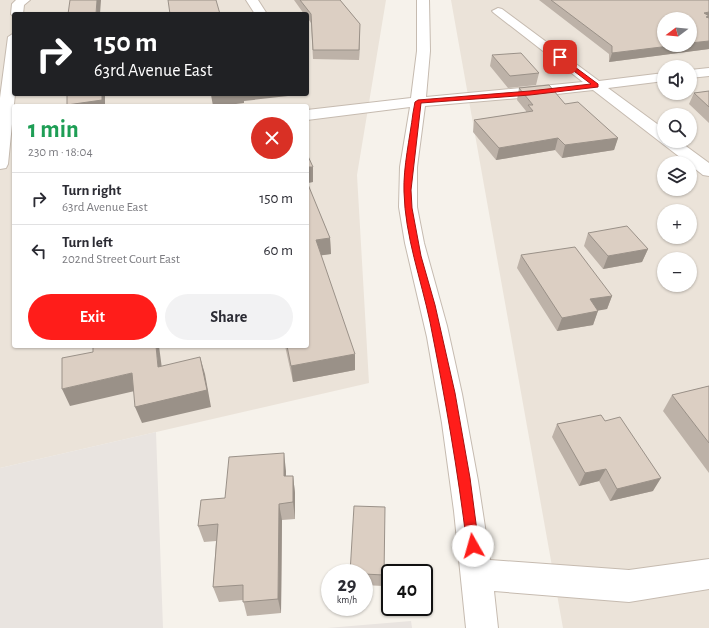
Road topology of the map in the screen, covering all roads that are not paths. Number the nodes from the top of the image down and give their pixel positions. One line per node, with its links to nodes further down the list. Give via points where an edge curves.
1 (24, 0): 5 (street, via 18,4)
2 (252, 0): 6 (street)
3 (423, 0): 12 (street, via 423,64)
4 (498, 11): 11 (street)
5 (16, 12)
6 (260, 12)
7 (12, 61): 16 (street)
8 (709, 72): 9 (street)
9 (697, 73)
10 (657, 78): 11 (street)
11 (596, 85): 12 (street); 14 (street)
12 (418, 102): 13 (street); 18 (street, via 409,167 408,208 450,393)
13 (309, 115)
14 (657, 132)
15 (678, 148): 17 (street)
16 (4, 156)
17 (709, 171)
18 (476, 574): 19 (street, via 629,586); 20 (street)
19 (709, 574)
20 (482, 628)

